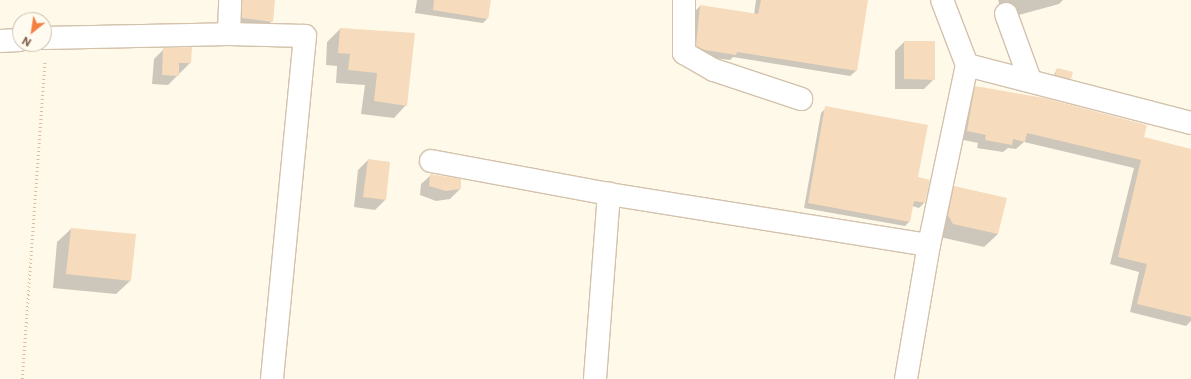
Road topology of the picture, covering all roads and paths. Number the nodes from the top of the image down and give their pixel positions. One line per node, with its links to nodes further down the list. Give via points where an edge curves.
1 (230, 0): 5 (street)
2 (684, 0): 12 (street, via 684,53 714,70)
3 (942, 0): 10 (street)
4 (1006, 14): 11 (street)
5 (229, 34): 6 (street); 18 (street, via 305,36)
6 (52, 38)
7 (12, 40): 8 (street)
8 (0, 41)
9 (45, 52): 17 (path)
10 (966, 65): 11 (street); 16 (street)
11 (1030, 80): 13 (street)
12 (801, 99)
13 (1191, 123)
14 (432, 161): 15 (street)
15 (609, 194): 16 (street); 19 (street)
16 (929, 245): 20 (street)
17 (22, 379)
18 (272, 379)
19 (595, 379)
20 (906, 379)

